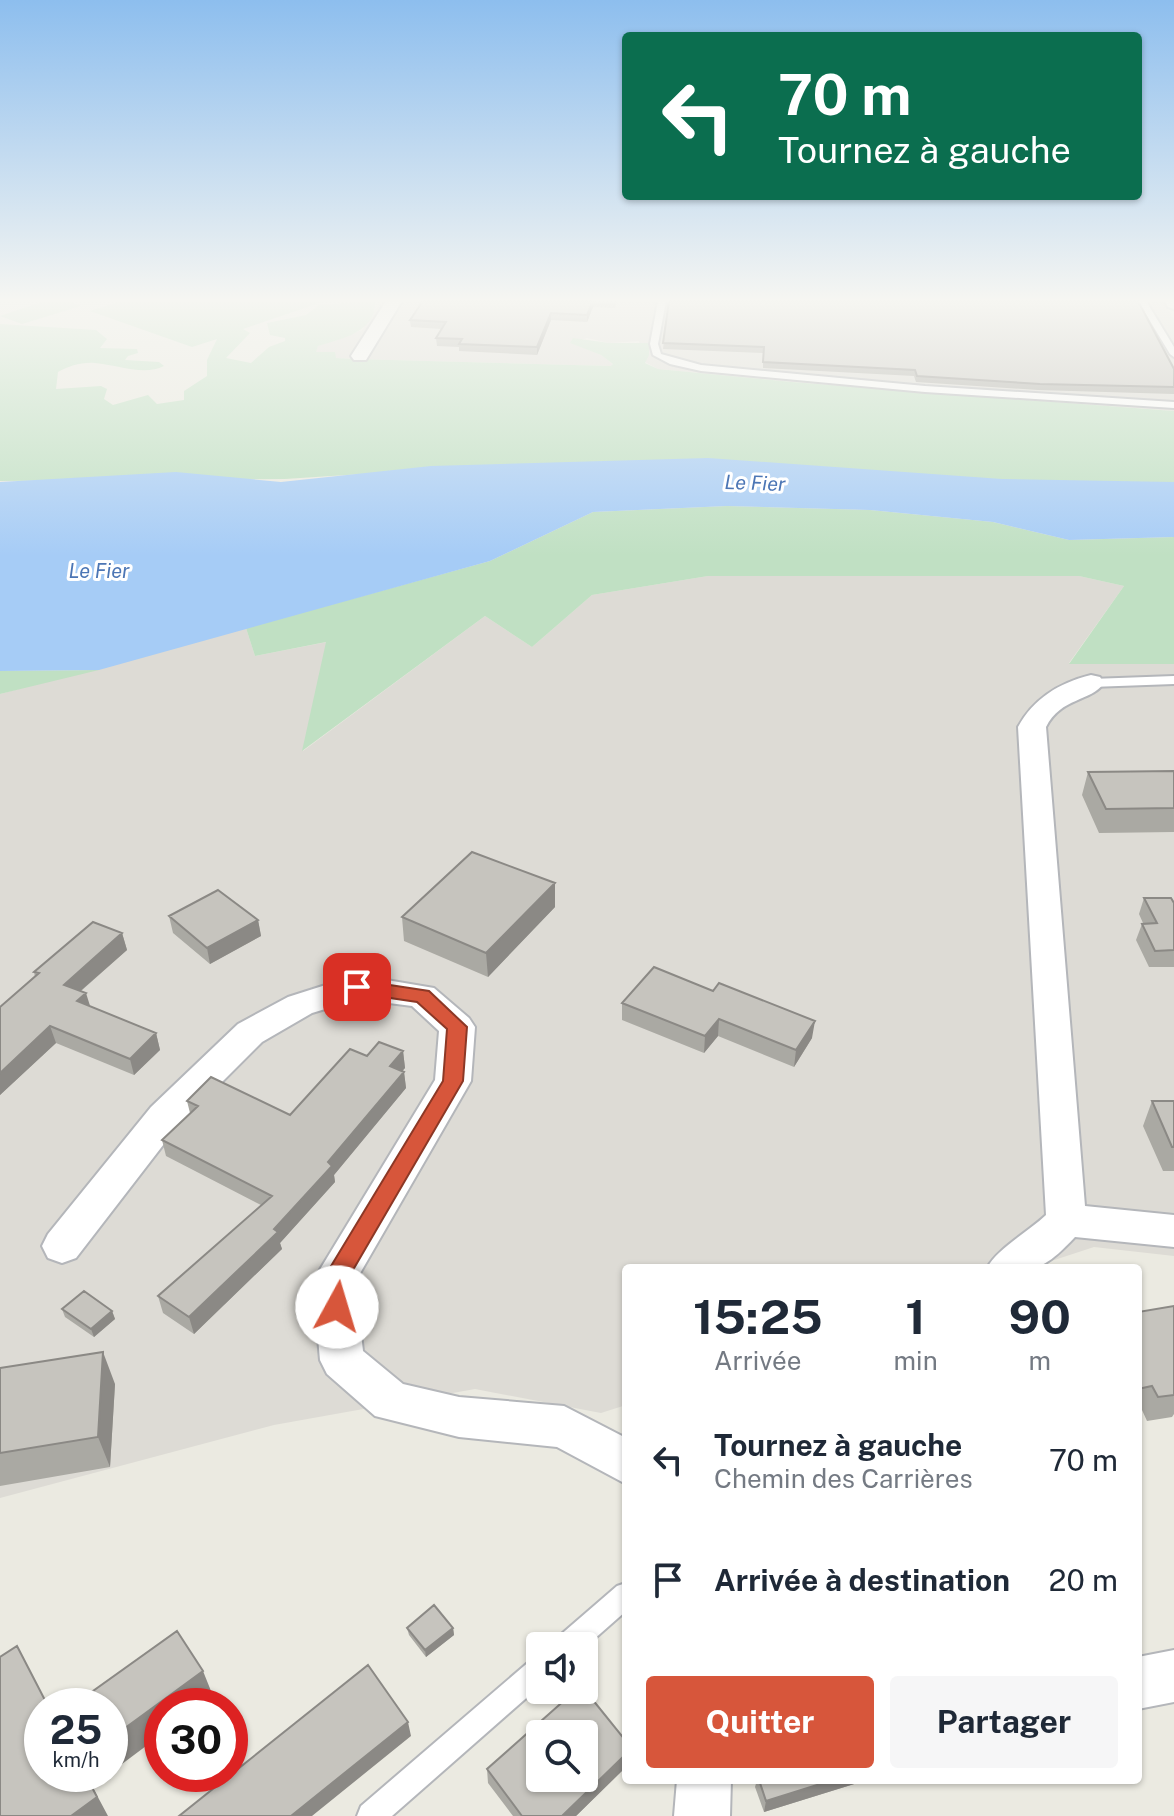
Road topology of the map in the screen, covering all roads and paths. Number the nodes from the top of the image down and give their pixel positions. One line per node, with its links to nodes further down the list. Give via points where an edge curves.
1 (890, 386): 2 (lane)
2 (1174, 405)
3 (1174, 680): 4 (lane)
4 (1091, 683): 5 (street, via 1050,700 1032,727)
5 (1066, 1220): 6 (street); 8 (street)
6 (1174, 1231)
7 (62, 1246): 9 (street, via 164,1117 250,1033 300,1005 357,987 422,996 457,1027 453,1081 334,1281 342,1360 391,1402 459,1417 564,1427)
8 (1014, 1264)
9 (622, 1460)
10 (622, 1598): 11 (lane)
11 (583, 1632)
12 (1174, 1676): 14 (street)
13 (526, 1681): 16 (lane)
14 (1142, 1682)
15 (704, 1784): 17 (street)
16 (371, 1816)
17 (702, 1816)

